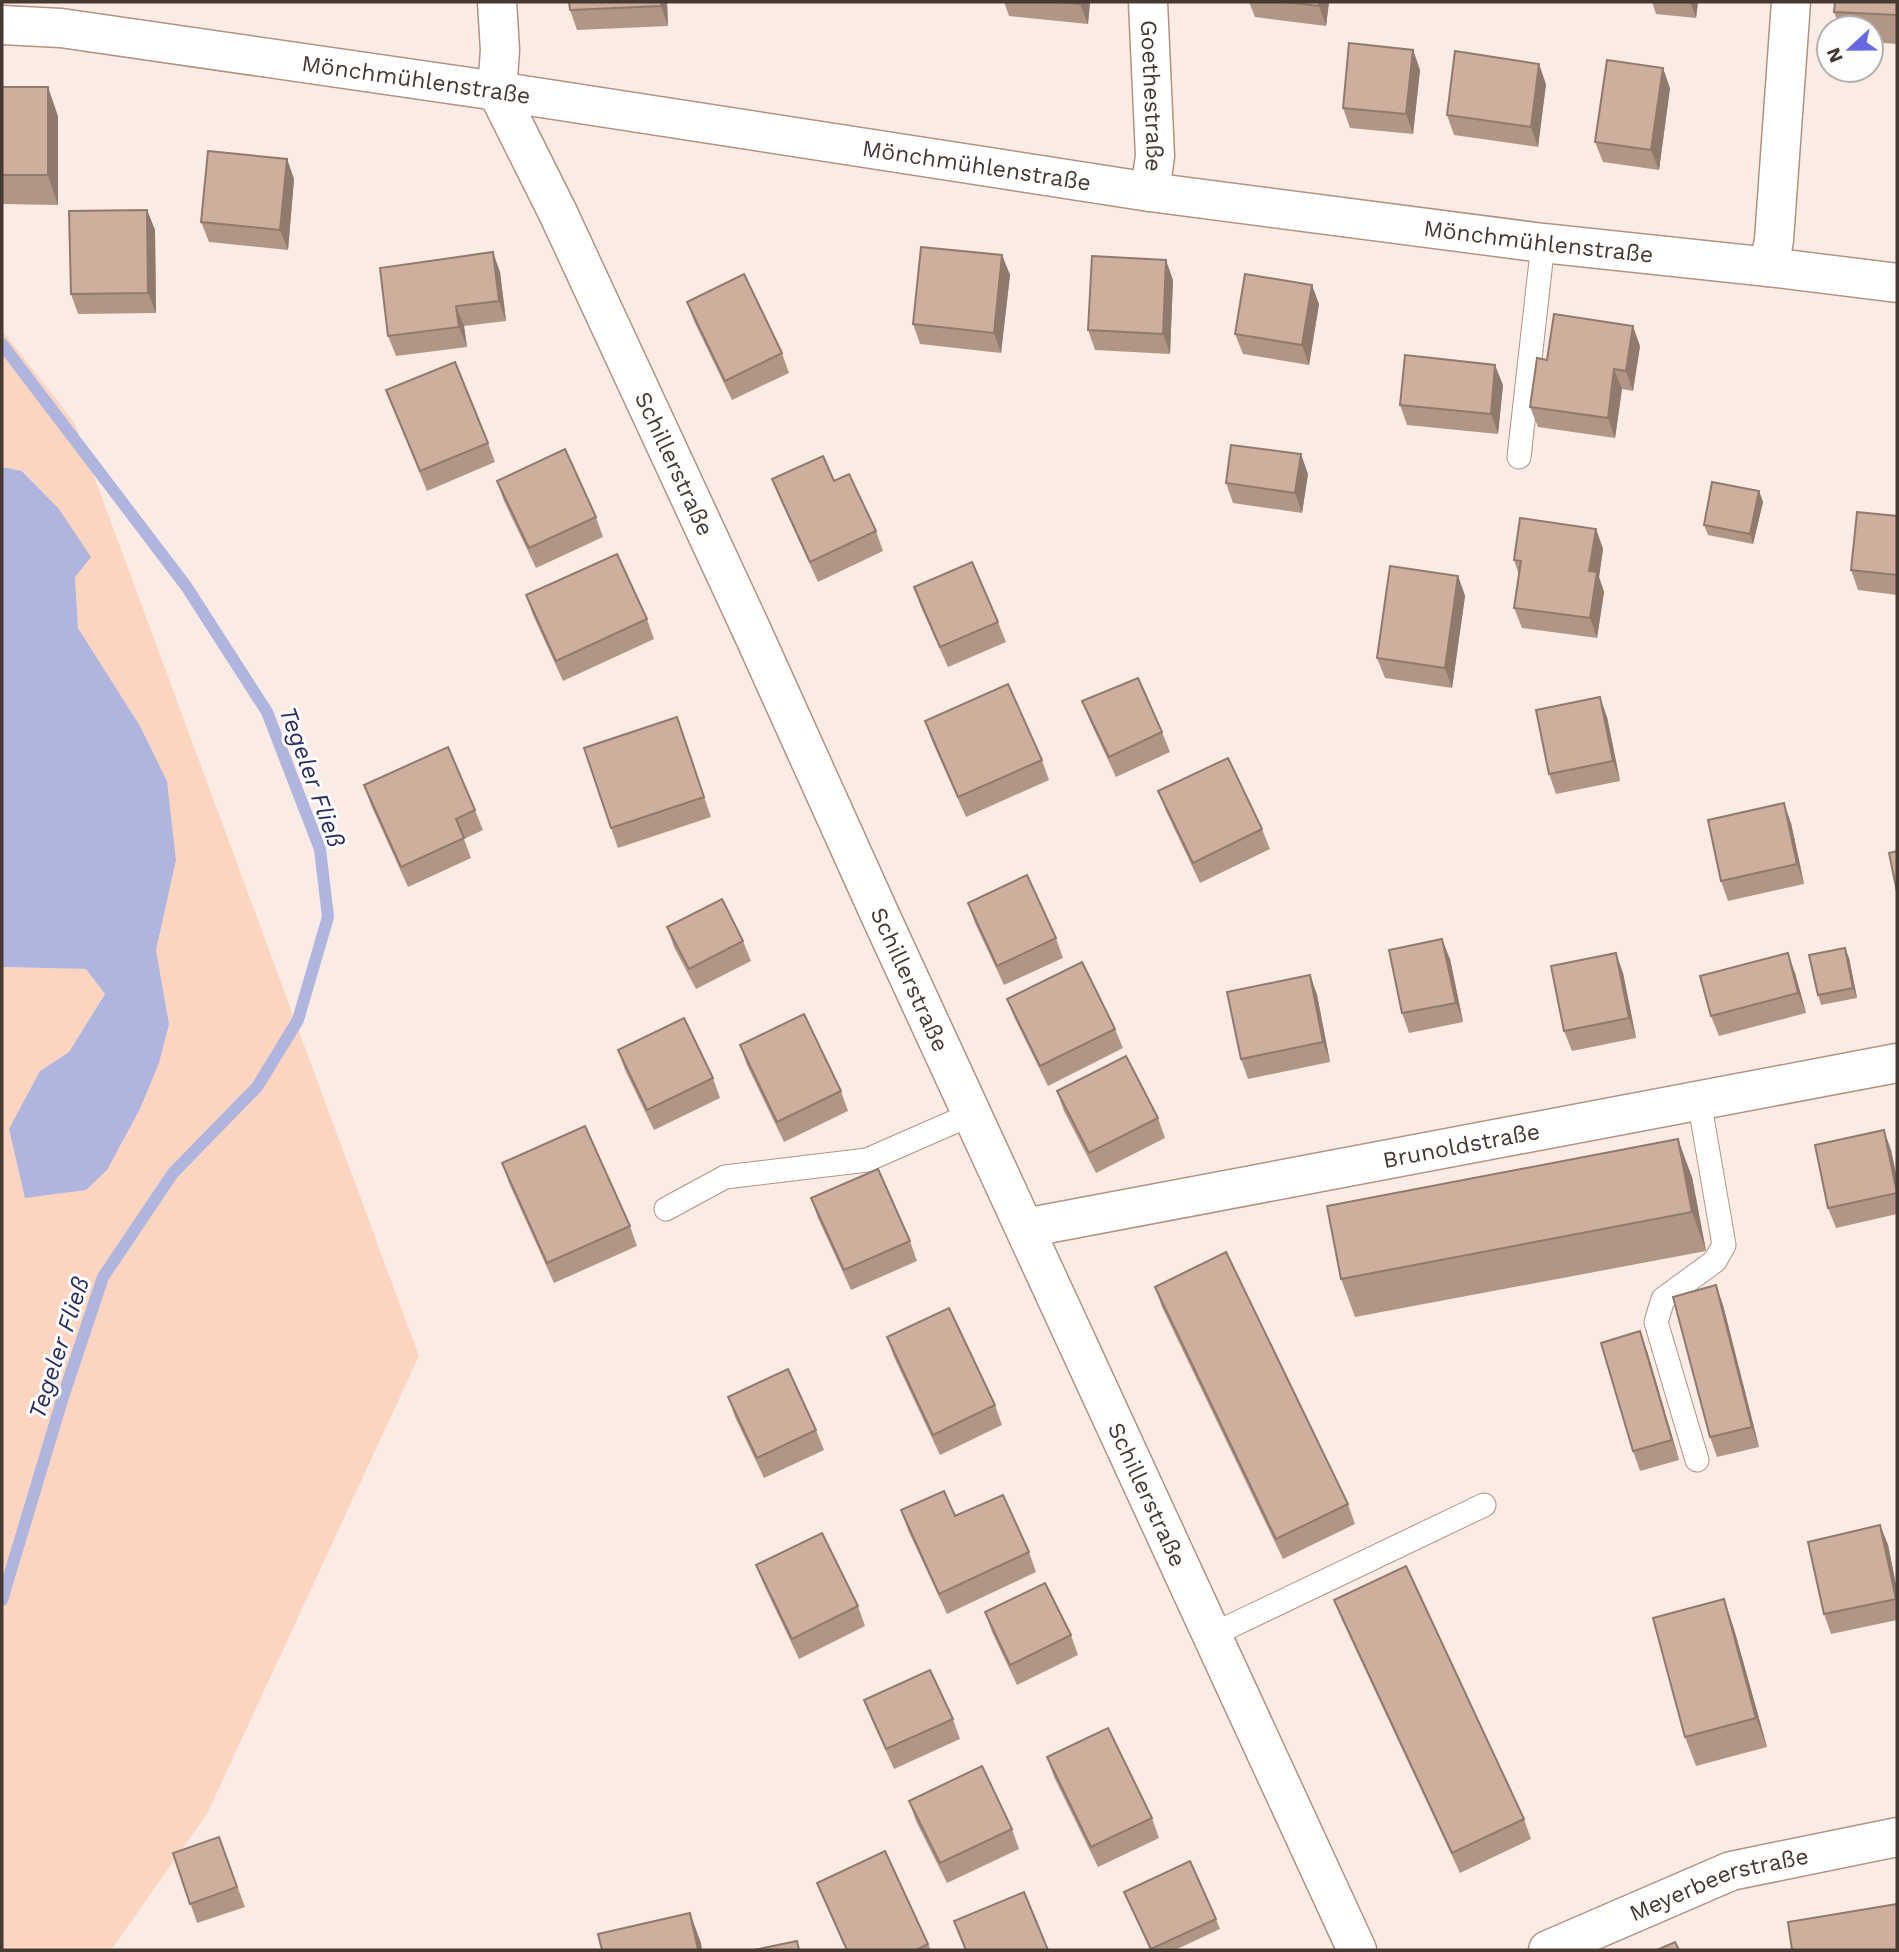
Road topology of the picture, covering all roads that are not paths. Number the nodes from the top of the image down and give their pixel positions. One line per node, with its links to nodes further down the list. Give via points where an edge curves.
1 (497, 2): 5 (street)
2 (1148, 2): 6 (street, Goethestraße, via 1155,156)
3 (1791, 2): 8 (street)
4 (2, 25): 5 (street, Mönchmühlenstraße, via 61,28)
5 (497, 91): 6 (street, Mönchmühlenstraße); 13 (street, Schillerstraße, via 751,629)
6 (1150, 191): 7 (street, Mönchmühlenstraße)
7 (1543, 243): 8 (street, Mönchmühlenstraße); 10 (lane)
8 (1769, 267): 9 (street, Mönchmühlenstraße)
9 (1897, 283)
10 (1520, 457)
11 (1897, 1063): 12 (street, Brunoldstraße)
12 (1699, 1100): 15 (street, Brunoldstraße); 16 (lane, via 1724,1245 1715,1261 1663,1299 1656,1322)
13 (972, 1114): 14 (lane, via 867,1160 725,1177); 15 (street, Schillerstraße)
14 (666, 1209)
15 (1025, 1228): 18 (street, Schillerstraße)
16 (1697, 1460)
17 (1484, 1505): 18 (lane)
18 (1212, 1636): 20 (street, Schillerstraße)
19 (1897, 1837): 21 (street, Meyerbeerstraße, via 1731,1871)
20 (1357, 1950)
21 (1548, 1950)

